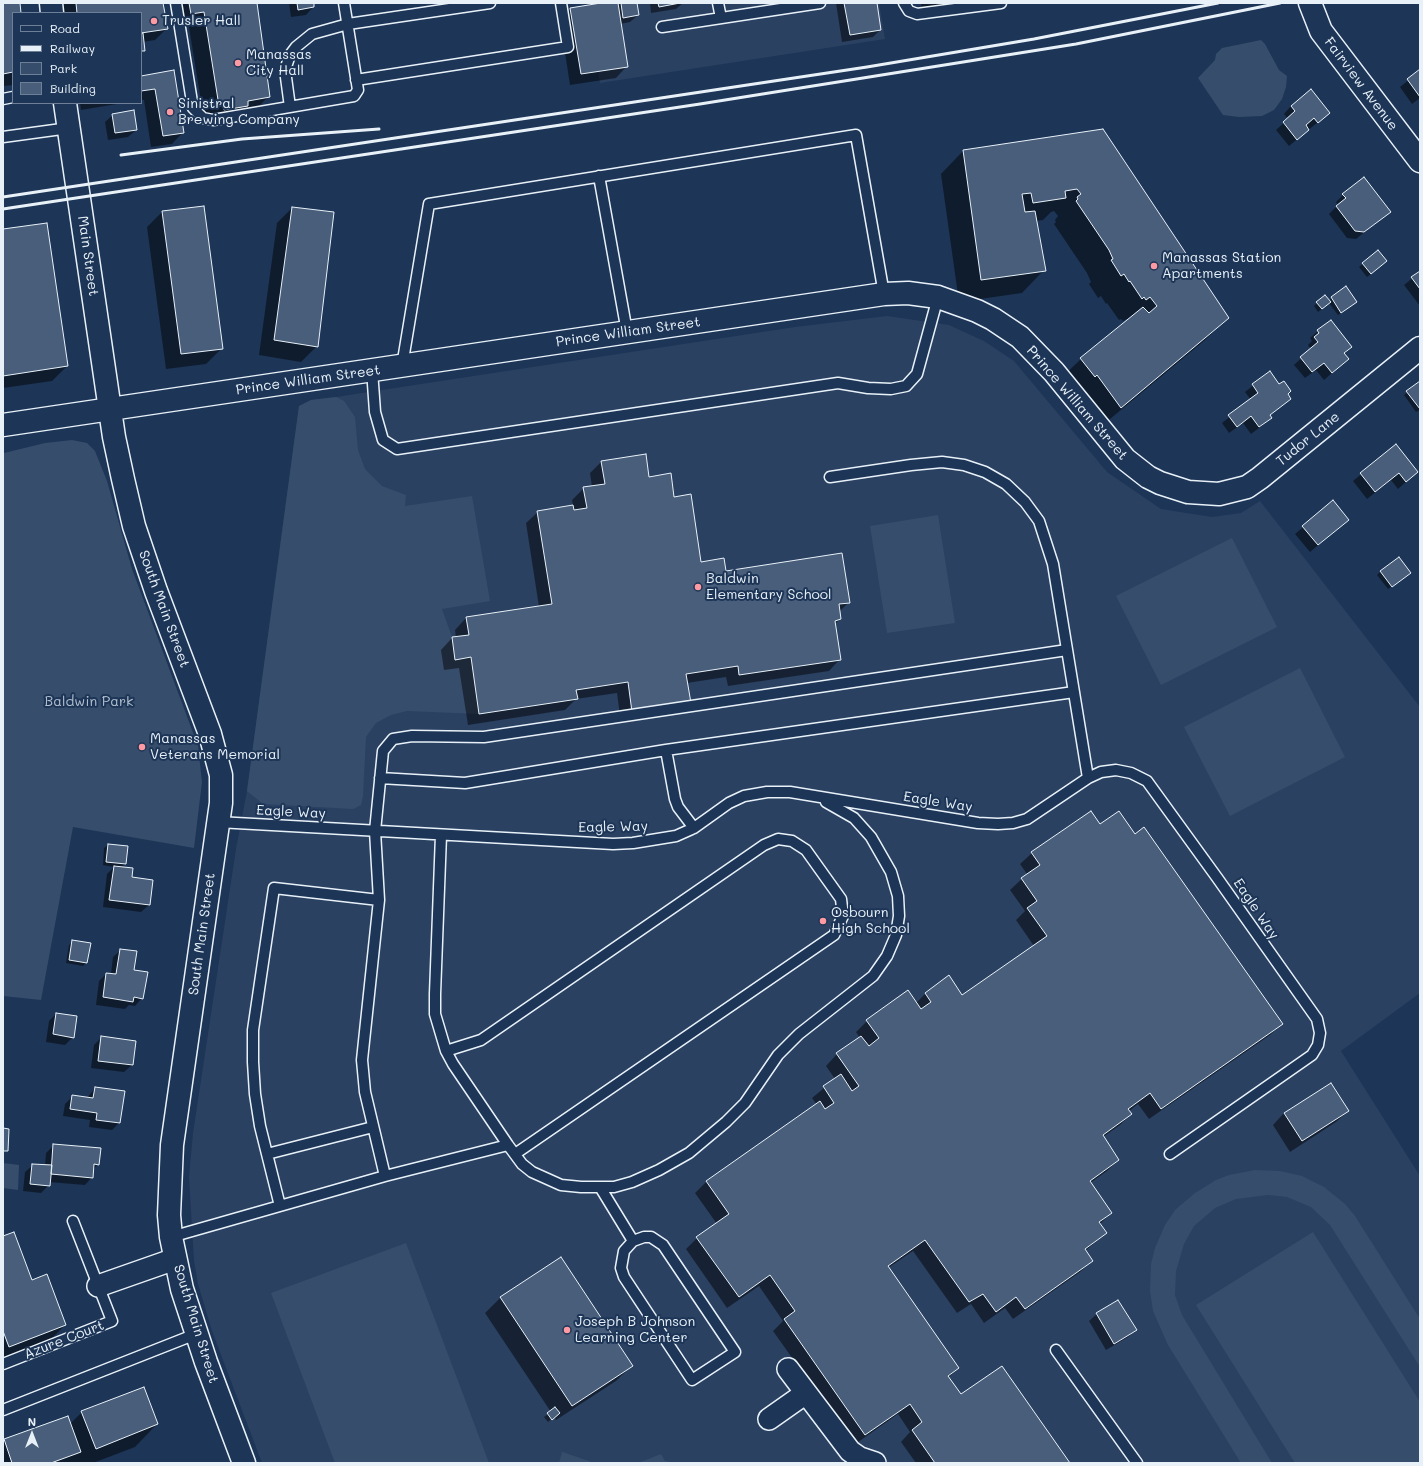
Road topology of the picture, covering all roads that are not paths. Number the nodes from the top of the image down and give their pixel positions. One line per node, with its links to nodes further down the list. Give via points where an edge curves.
1 (176, 3): 15 (lane, via 192,108 197,114 213,120)
2 (344, 3): 11 (lane)
3 (490, 3): 11 (lane)
4 (561, 3): 13 (lane, via 568,47)
5 (718, 3): 10 (lane)
6 (820, 3): 10 (lane)
7 (904, 3): 8 (lane, via 909,10 917,14)
8 (1000, 3)
9 (1310, 3): 18 (street, Fairview Avenue, via 1321,31)
10 (721, 18): 12 (lane)
11 (348, 24): 13 (lane); 15 (lane, via 312,34 290,55 285,70)
12 (662, 27)
13 (356, 80): 15 (lane, via 358,90 351,98)
14 (65, 104): 16 (street, Main Street)
15 (290, 107)
16 (69, 128): 17 (lane); 26 (street, Main Street)
17 (3, 137)
18 (1420, 161)
19 (600, 176): 20 (lane, via 856,135); 22 (lane); 24 (lane, via 429,204)
20 (884, 294): 21 (street, Prince William Street, via 908,293); 22 (street, Prince William Street)
21 (938, 297): 25 (lane, via 917,374 906,386 891,389 838,383 397,449 383,440 374,412); 29 (street, Prince William Street, via 977,311 1020,337 1054,372 1125,459 1136,469 1160,483)
22 (627, 332): 24 (street, Prince William Street)
23 (1420, 348): 29 (street, Tudor Lane, via 1247,487 1219,494)
24 (402, 366): 25 (street, Prince William Street)
25 (372, 370): 26 (street, Prince William Street)
26 (110, 409): 27 (street, Prince William Street); 36 (street, South Main Street, via 134,526 217,756 222,789)
27 (3, 425)
28 (830, 476): 30 (lane, via 942,462 964,465 985,472 1006,484 1025,502 1039,521 1053,564)
29 (1183, 490)
30 (1067, 650): 31 (lane); 33 (lane, via 484,737 400,736 388,743 383,751)
31 (1074, 692): 32 (lane); 34 (lane)
32 (666, 750): 33 (lane, via 465,783); 37 (lane, via 675,799)
33 (380, 778): 38 (lane)
34 (1088, 778): 35 (lane, Eagle Way, via 1042,810 1027,819 1013,823 978,823); 46 (lane, Eagle Way, via 1116,770 1131,773 1147,781 1317,1020 1320,1033 1318,1045 1312,1055)
35 (813, 796): 37 (lane, Eagle Way, via 790,792 744,796 729,803); 48 (lane, via 837,806 854,818 870,837 891,872 898,896 899,916 896,936 887,956 873,976 799,1034 778,1055 745,1103 726,1122 688,1152 658,1170 632,1182)
36 (218, 822): 38 (lane, Eagle Way); 51 (street, South Main Street, via 172,1146 169,1208)
37 (694, 828): 39 (lane, Eagle Way, via 662,840 613,844)
38 (375, 831): 39 (lane, Eagle Way); 40 (lane)
39 (441, 835): 41 (lane, via 435,1007)
40 (379, 900): 42 (lane, via 362,1060 365,1092); 44 (lane, via 274,888 253,1030 255,1094)
41 (446, 1051): 43 (lane, via 452,1064); 45 (lane, via 481,1040 764,845 778,839 792,841 806,850 841,899 843,916 834,934)
42 (373, 1127): 44 (lane); 47 (lane)
43 (508, 1145): 45 (lane); 47 (lane)
44 (267, 1154): 49 (lane)
45 (515, 1154): 48 (lane, via 522,1164 543,1178 561,1185)
46 (1170, 1154)
47 (385, 1176): 49 (lane)
48 (600, 1188): 52 (lane)
49 (280, 1206): 51 (lane)
50 (73, 1221): 54 (lane, Azure Court)
51 (171, 1237): 53 (street, South Main Street)
52 (633, 1241): 52 (lane, via 621,1259 624,1277 692,1380 735,1352 663,1245 651,1236)
53 (175, 1259): 54 (street); 55 (street, South Main Street)
54 (98, 1286): 57 (lane, Azure Court, via 112,1321)
55 (196, 1334): 60 (lane); 62 (street, South Main Street)
56 (1056, 1350): 64 (lane)
57 (3, 1364)
58 (788, 1369): 59 (street)
59 (806, 1393): 61 (street); 63 (street, via 850,1451)
60 (3, 1410)
61 (769, 1419)
62 (244, 1463)
63 (875, 1463)
64 (1137, 1463)

